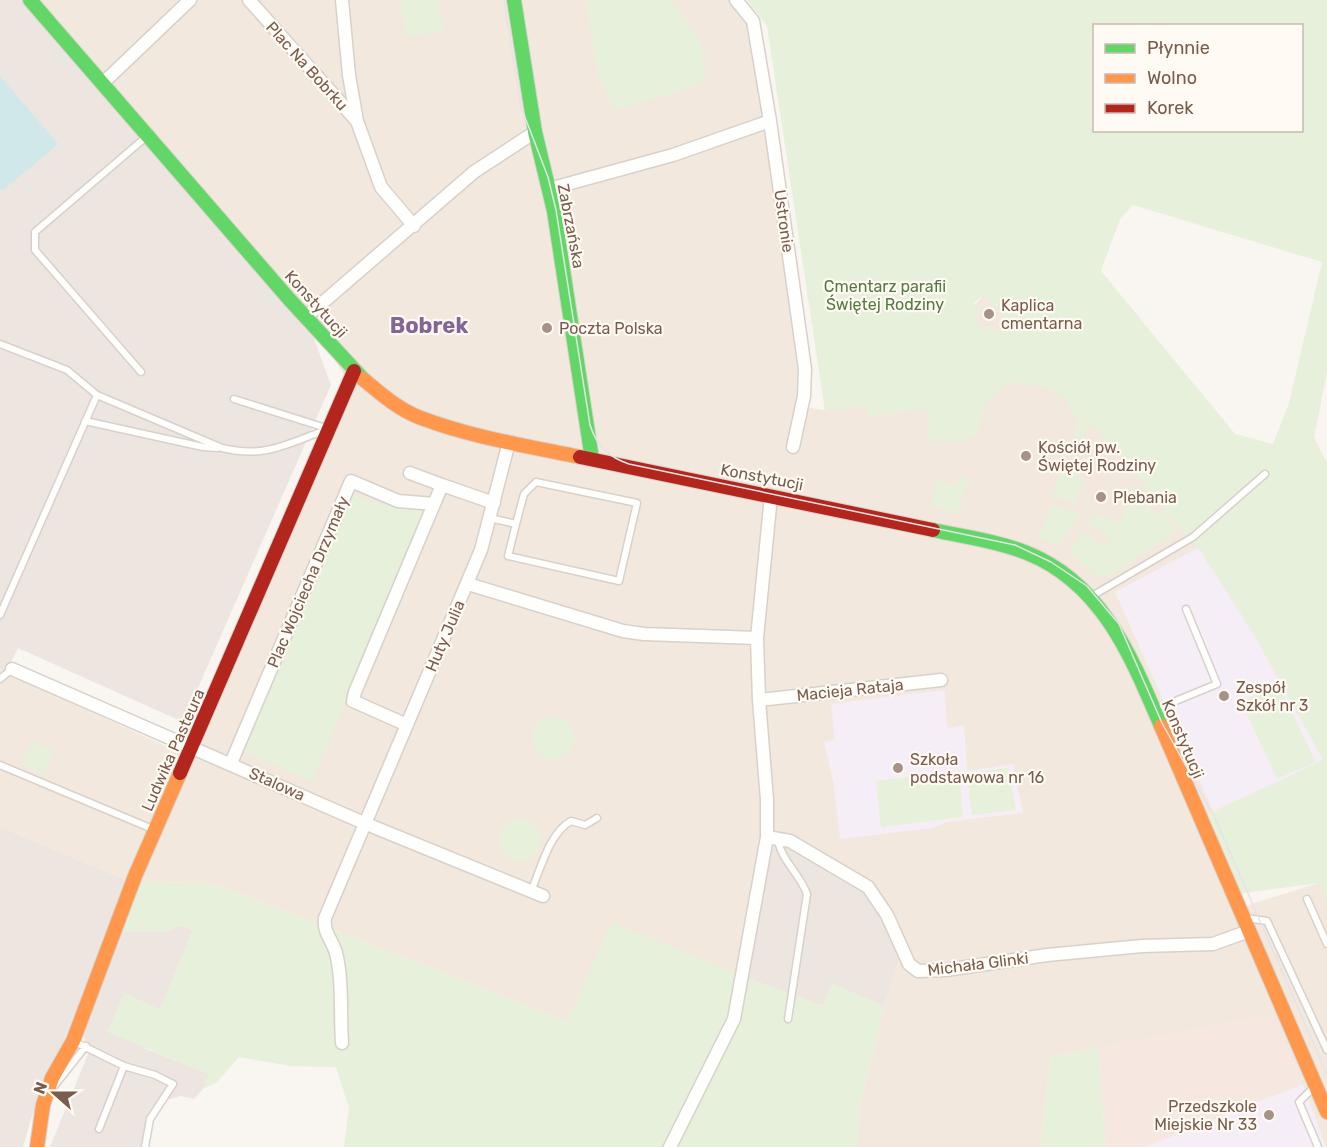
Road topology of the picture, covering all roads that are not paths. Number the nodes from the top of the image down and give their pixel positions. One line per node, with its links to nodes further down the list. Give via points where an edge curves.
1 (30, 0): 7 (street, Konstytucji)
2 (190, 0): 7 (street)
3 (249, 0): 8 (street, Plac Na Bobrku)
4 (342, 0): 8 (street, Plac Na Bobrku)
5 (514, 0): 10 (street, Zabrzańska)
6 (736, 0): 9 (street, Ustronie, via 753,21)
7 (103, 83): 11 (street, Konstytucji)
8 (357, 121): 13 (street, via 381,187)
9 (770, 121): 12 (street, via 673,154); 23 (street, Ustronie, via 805,369 804,396)
10 (535, 132): 12 (street, Zabrzańska); 13 (street, via 474,172)
11 (148, 135): 14 (street, Konstytucji); 17 (lane, via 35,232 35,250)
12 (549, 189): 25 (street, Zabrzańska)
13 (414, 226): 14 (street)
14 (306, 317): 16 (street, Konstytucji)
15 (0, 344): 18 (lane, via 67,370)
16 (354, 371): 21 (street, Ludwika Pasteura); 22 (street, Konstytucji, via 387,400 420,418)
17 (141, 372)
18 (97, 395): 20 (lane); 24 (lane)
19 (234, 399): 21 (lane)
20 (86, 421): 24 (lane); 37 (lane)
21 (330, 429): 24 (lane, via 256,453); 45 (street, Ludwika Pasteura)
22 (509, 442): 25 (street, Konstytucji); 30 (street, Huty Julia)
23 (793, 447)
24 (222, 448)
25 (592, 459): 29 (street, Konstytucji)
26 (410, 472): 28 (street)
27 (1265, 474): 35 (lane, via 1193,537)
28 (442, 485): 30 (street); 31 (street)
29 (771, 496): 35 (street, Konstytucji, via 1014,548 1049,564); 38 (street)
30 (494, 503): 32 (street, Huty Julia)
31 (434, 504): 44 (street, via 353,701); 46 (street, Plac Wojciecha Drzymały, via 398,501 351,481)
32 (490, 518): 33 (lane); 34 (street, Huty Julia)
33 (516, 524): 33 (lane, via 524,494 536,482 637,503 619,581 508,556)
34 (468, 584): 38 (street, via 622,630); 44 (street, Huty Julia)
35 (1092, 596): 43 (street, Konstytucji, via 1115,626)
36 (1186, 609): 43 (lane, via 1217,684)
37 (0, 615)
38 (757, 638): 42 (street)
39 (12, 669): 40 (lane); 45 (street, Stalowa)
40 (0, 679)
41 (941, 680): 42 (street, Macieja Rataja)
42 (759, 700): 51 (street)
43 (1153, 710): 55 (street, Konstytucji)
44 (407, 725): 49 (street, Huty Julia)
45 (193, 746): 46 (street, Stalowa); 50 (street, Ludwika Pasteura)
46 (231, 763): 49 (street, Stalowa)
47 (0, 765): 50 (lane)
48 (597, 818): 52 (lane, via 585,825 571,821 564,825)
49 (364, 823): 52 (street, Stalowa); 60 (street, Huty Julia, via 323,928 335,951 339,972)
50 (156, 830): 59 (street, Ludwika Pasteura)
51 (772, 838): 56 (street, Michała Glinki, via 790,841 868,887 887,915 909,964 918,971 1130,947 1214,944); 58 (lane, via 802,880 807,894); 68 (street, via 734,1019)
52 (531, 891): 53 (street, Stalowa)
53 (543, 896)
54 (1307, 899): 57 (lane)
55 (1243, 917): 56 (street, Konstytucji); 61 (lane, via 1267,921)
56 (1249, 931): 63 (street, Konstytucji)
57 (1327, 944)
58 (788, 1019)
59 (79, 1043): 62 (lane); 66 (street, Ludwika Pasteura, via 58,1060 39,1121)
60 (342, 1043)
61 (1327, 1050)
62 (124, 1066): 65 (lane); 67 (lane, via 173,1084 150,1119)
63 (1316, 1085): 64 (street, Konstytucji); 69 (lane, via 1299,1102)
64 (1327, 1112)
65 (99, 1129)
66 (37, 1147)
67 (145, 1147)
68 (670, 1147)
69 (1318, 1147)

